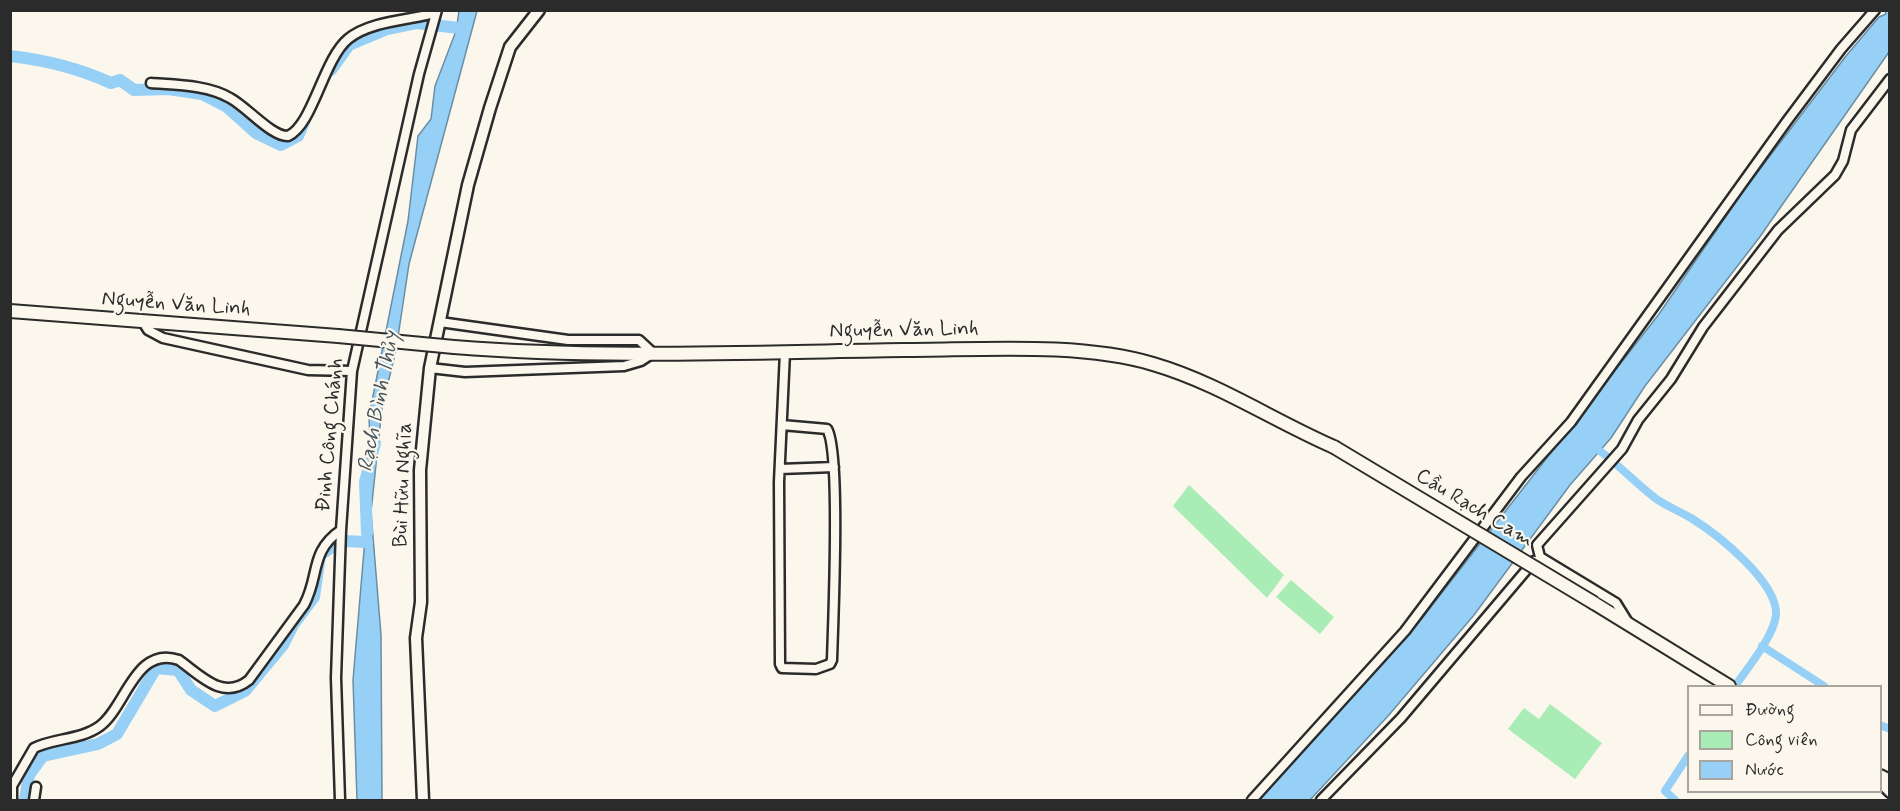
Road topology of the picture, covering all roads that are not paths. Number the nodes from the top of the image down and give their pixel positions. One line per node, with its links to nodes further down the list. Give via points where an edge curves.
1 (539, 10): 8 (main road, Bùi Hữu Nghĩa, via 510,47 496,90 468,185)
2 (1875, 10): 26 (street, via 1787,121 1571,422 1521,477 1406,632)
3 (436, 13): 5 (street, via 369,29 348,39 333,59 302,123 288,136 278,135 245,107 222,94); 12 (street, Đinh Công Chánh)
4 (1890, 79): 18 (street, via 1851,130 1835,175 1778,230 1703,327 1622,448 1539,540 1536,547)
5 (152, 84)
6 (10, 311): 7 (highway, Nguyễn Văn Linh)
7 (143, 322): 10 (highway, Nguyễn Văn Linh, bridge, via 454,347); 12 (street, via 148,330 163,338 308,370)
8 (440, 322): 10 (street, via 568,340 639,340); 11 (main road, Bùi Hữu Nghĩa)
9 (785, 352): 10 (highway, Nguyễn Văn Linh); 13 (street); 14 (highway, Nguyễn Văn Linh, via 999,349 1087,352 1151,363 1213,385)
10 (653, 353): 11 (street, via 624,366 465,372)
11 (430, 368): 25 (main road, Bùi Hữu Nghĩa, via 420,470 421,602 417,638)
12 (352, 371): 17 (street, Đinh Công Chánh)
13 (782, 425): 15 (street, via 827,429 832,439); 16 (street)
14 (1334, 447): 19 (highway, Cầu Rạch Cam, bridge)
15 (834, 467): 16 (street); 16 (street, via 832,660 816,669 782,668 780,664)
16 (780, 469)
17 (341, 534): 22 (street, via 328,540 318,556 304,606 249,680 236,688 223,689 179,660 150,663 137,672 98,728 33,748 12,786); 24 (street, Đinh Công Chánh, via 336,678)
18 (1540, 557): 19 (street, via 1616,603); 27 (street, via 1393,727)
19 (1630, 627): 20 (highway)
20 (1725, 685)
21 (36, 787): 23 (street)
22 (12, 801)
23 (34, 801)
24 (340, 801)
25 (423, 801)
26 (1252, 801)
27 (1321, 801)

